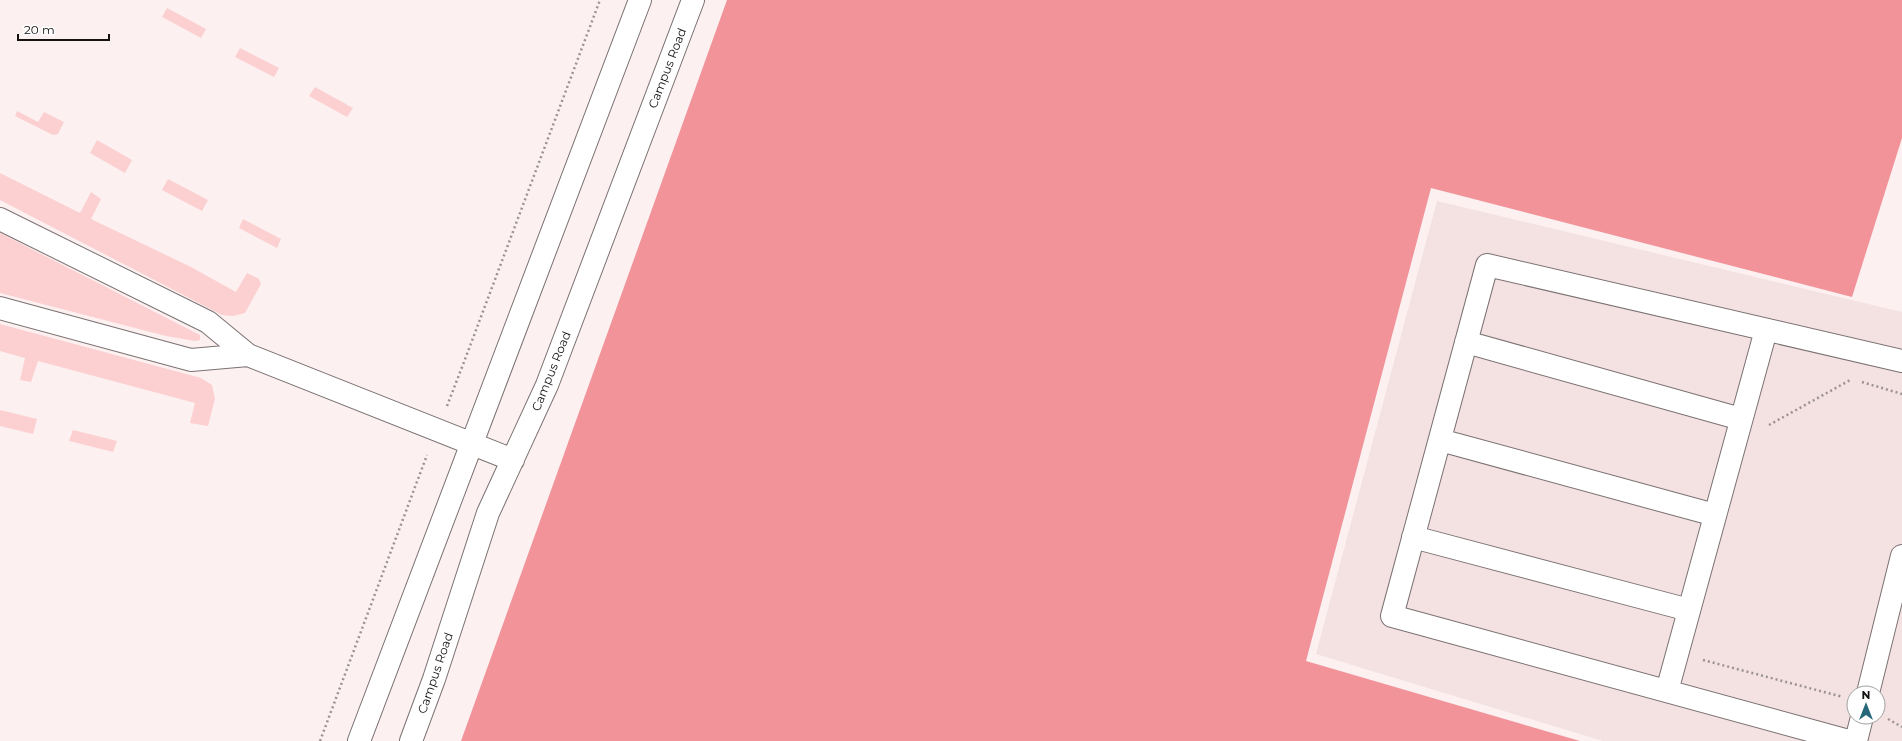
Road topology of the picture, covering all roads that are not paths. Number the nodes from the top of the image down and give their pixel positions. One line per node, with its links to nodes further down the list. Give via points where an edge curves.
1 (640, 0): 11 (street)
2 (693, 0): 12 (street, Campus Road, via 547,385)
3 (0, 219): 7 (street, via 208,322)
4 (0, 308): 7 (street, via 191,360)
5 (1766, 330): 6 (street, via 1487,265); 8 (street); 9 (street)
6 (1466, 342): 9 (street); 10 (street)
7 (248, 355): 11 (street)
8 (1902, 361)
9 (1741, 419): 13 (street)
10 (1440, 440): 13 (street); 14 (street)
11 (472, 445): 12 (street); 20 (street)
12 (513, 460): 21 (street, Campus Road, via 488,513)
13 (1714, 515): 16 (street)
14 (1413, 537): 16 (street); 18 (street, via 1392,616)
15 (1902, 556): 17 (street)
16 (1689, 610): 18 (street)
17 (1870, 685)
18 (1667, 691): 22 (street)
19 (1860, 725): 23 (street)
20 (359, 741)
21 (411, 741)
22 (1849, 741)
23 (1856, 741)

